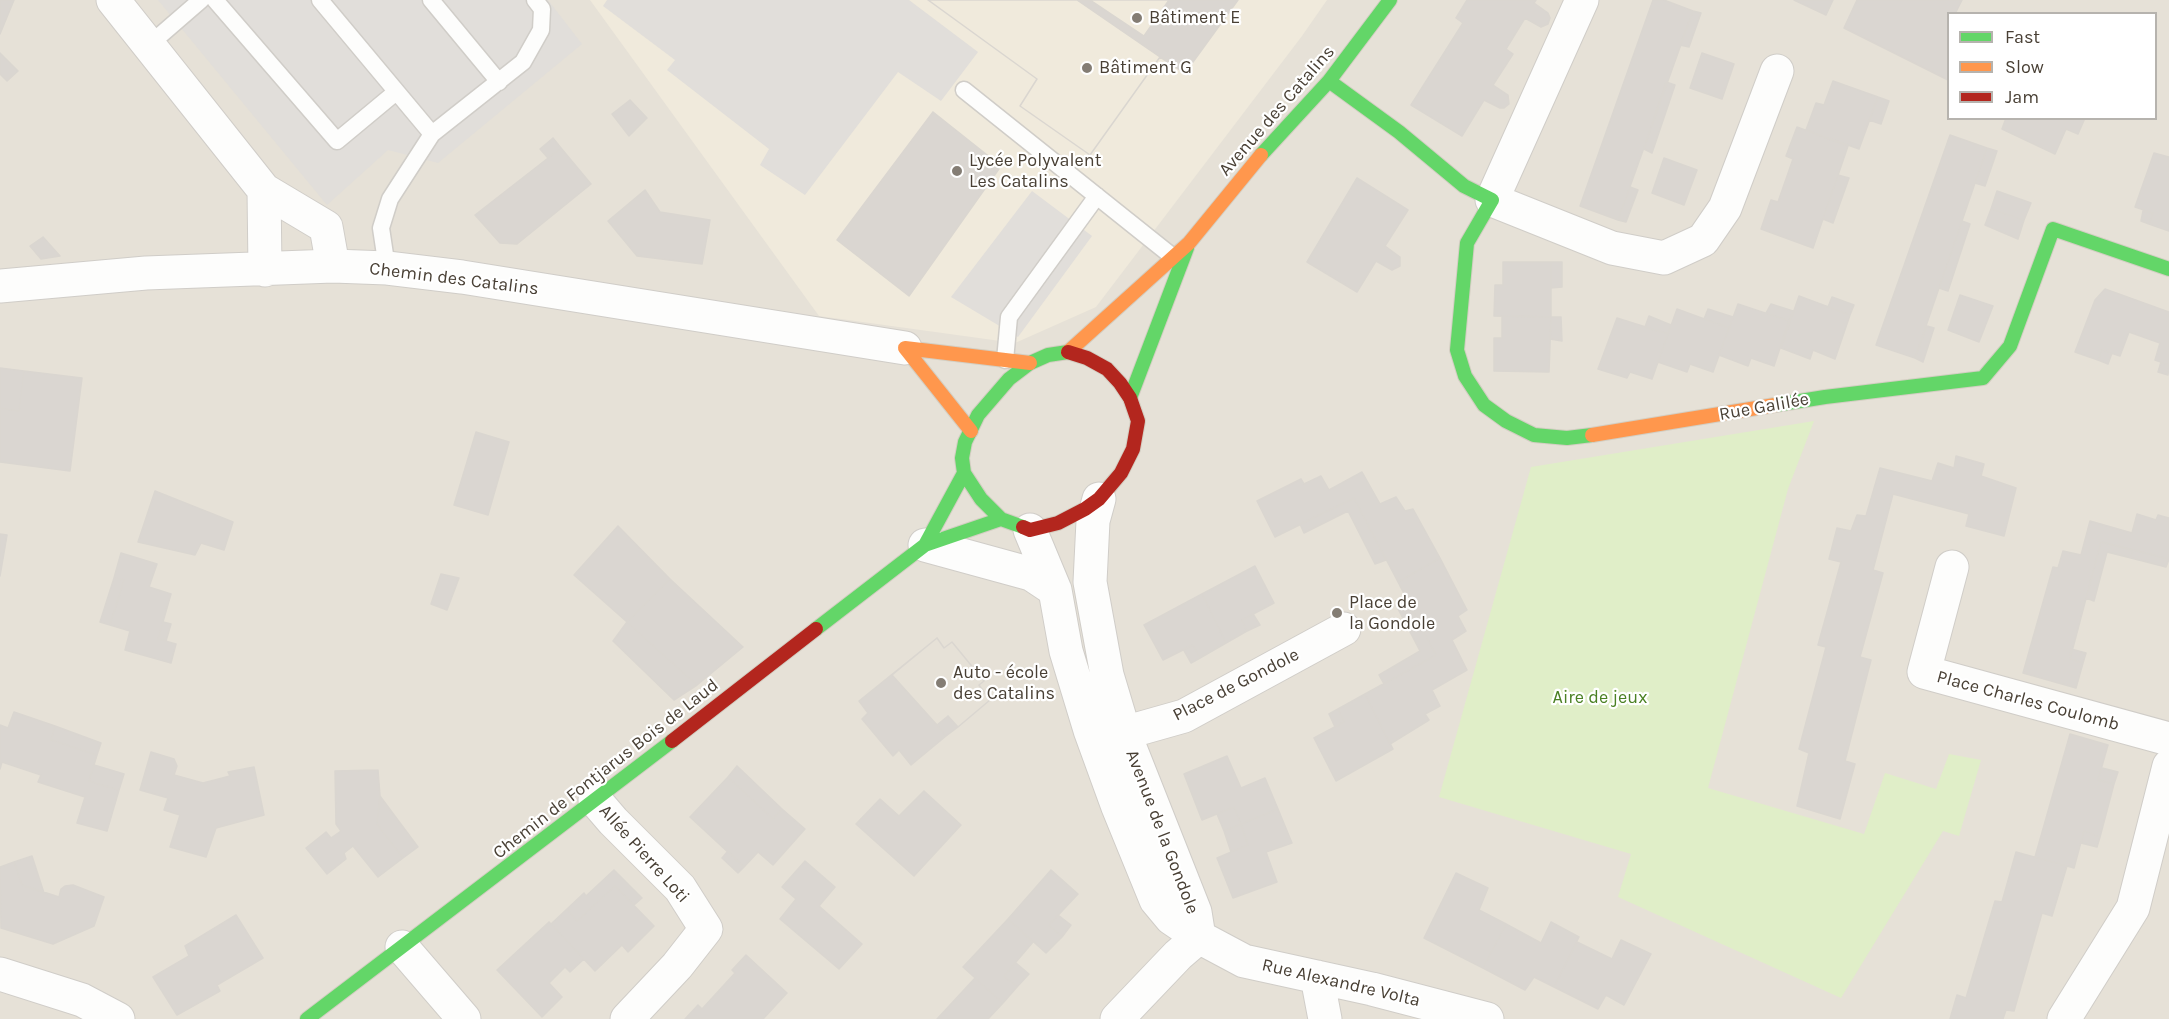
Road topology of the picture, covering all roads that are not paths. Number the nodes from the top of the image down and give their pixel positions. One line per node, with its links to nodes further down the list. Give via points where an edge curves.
1 (113, 0): 9 (street)
2 (201, 0): 9 (lane)
3 (215, 0): 14 (lane, via 337,141)
4 (320, 0): 14 (lane)
5 (431, 0): 12 (lane)
6 (535, 0): 12 (lane, via 542,9 541,30 523,62)
7 (1390, 0): 11 (street, Avenue des Catalins)
8 (1582, 0): 18 (street, Rue Galilée)
9 (149, 45): 16 (street)
10 (1777, 71): 18 (street, via 1725,208 1703,240 1665,258 1612,248)
11 (1329, 81): 18 (street, via 1464,186); 19 (street, Avenue des Catalins, via 1260,156)
12 (499, 82): 15 (lane)
13 (964, 90): 17 (lane)
14 (396, 92): 15 (lane)
15 (432, 134): 22 (lane, via 390,199 381,228)
16 (264, 190): 21 (street, via 326,226); 24 (street)
17 (1097, 196): 20 (lane); 28 (lane, via 1008,317)
18 (1492, 200): 23 (street, Rue Galilée, via 1467,243 1457,350 1465,376 1484,405 1534,435 1568,438 1602,434 1825,397 1983,378 2010,346 2053,229)
19 (1189, 243): 20 (street, Avenue des Catalins); 30 (street, Avenue des Catalins)
20 (1173, 257): 27 (street, Avenue des Catalins)
21 (333, 266): 22 (street, Chemin des Catalins); 24 (street, Chemin des Catalins)
22 (387, 268): 26 (street, Chemin des Catalins)
23 (2169, 269)
24 (265, 270): 25 (street, Chemin des Catalins, via 146,273)
25 (0, 286)
26 (905, 348): 28 (street); 31 (street)
27 (1068, 352): 29 (street); 30 (street, via 1107,369)
28 (1005, 360): 29 (street)
29 (1030, 363): 31 (street, via 992,397)
30 (1130, 398): 33 (street, via 1137,421 1133,449 1121,473)
31 (971, 430): 32 (street, via 962,458)
32 (964, 473): 34 (street, via 981,499); 35 (street)
33 (1100, 499): 34 (street, via 1058,523); 39 (street, Avenue de la Gondole, via 1093,520 1090,582 1107,675)
34 (1016, 525): 35 (street); 37 (street, Avenue de la Gondole)
35 (925, 545): 37 (street, via 1031,574); 42 (street, Chemin de Fontjarus Bois de Laud)
36 (1952, 567): 40 (street, Place Charles Coulomb, via 1924,672)
37 (1055, 591): 43 (street, Avenue de la Gondole, via 1066,651 1090,730 1156,900 1171,918)
38 (1344, 629): 39 (street, Place de Gondole, via 1184,716)
39 (1125, 735): 43 (street, Avenue de la Gondole, via 1195,912)
40 (2169, 739)
41 (2169, 766): 54 (street, via 2133,908)
42 (595, 800): 44 (street, Chemin de Fontjarus Bois de Laud); 50 (street, Allée Pierre Loti, via 680,888 706,929)
43 (1199, 938): 46 (street, Rue Alexandre Volta, via 1244,961); 51 (street)
44 (402, 947): 48 (street, Chemin de Fontjarus Bois de Laud); 49 (street)
45 (0, 974): 47 (street, via 82,1000)
46 (1317, 976): 52 (street); 53 (street, Rue Alexandre Volta)
47 (118, 1019)
48 (306, 1019)
49 (464, 1019)
50 (627, 1019)
51 (1117, 1019)
52 (1325, 1019)
53 (1487, 1019)
54 (2064, 1019)

